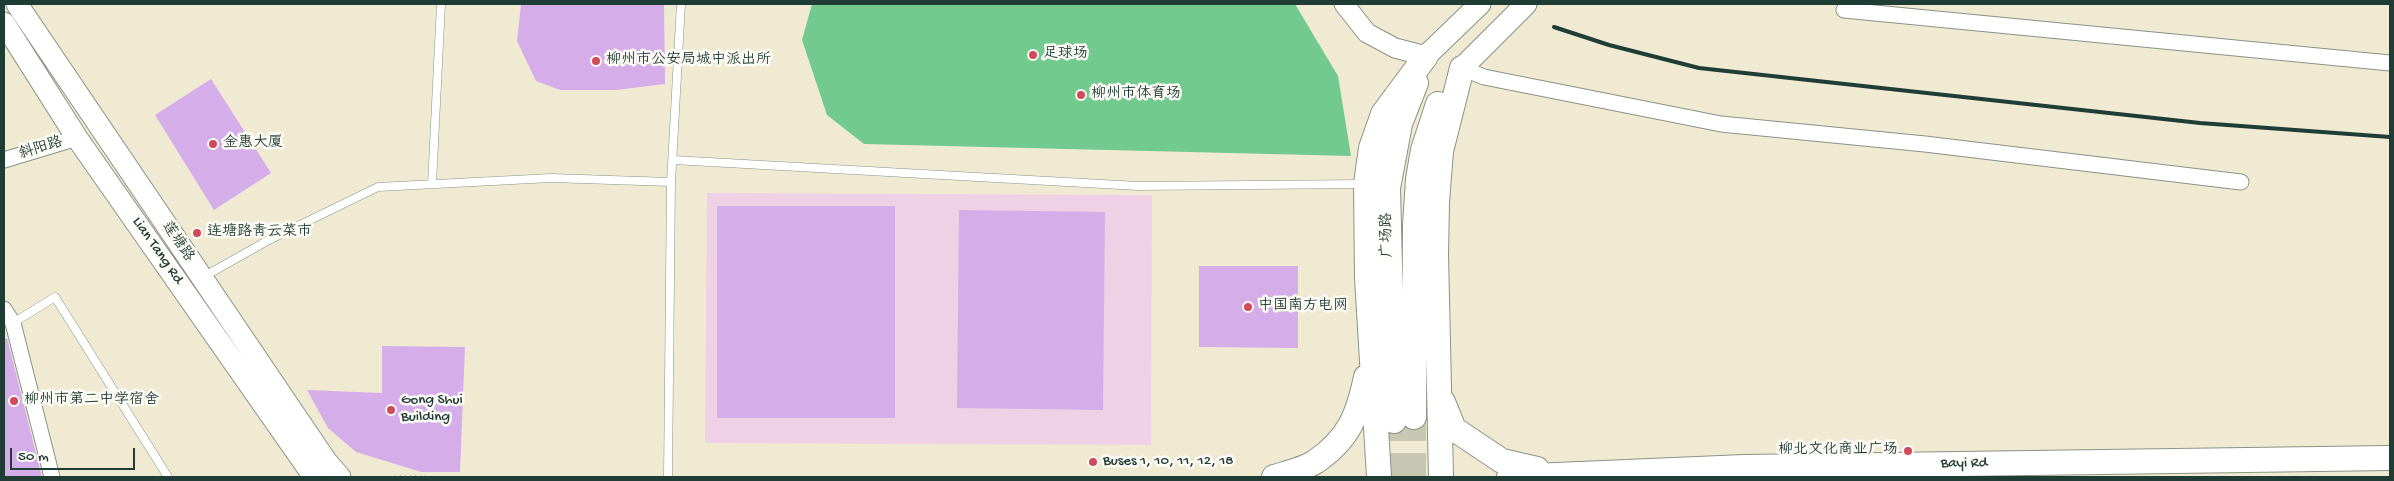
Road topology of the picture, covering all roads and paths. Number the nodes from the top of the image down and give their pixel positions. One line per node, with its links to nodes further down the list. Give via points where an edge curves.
1 (17, 4): 19 (main road, 莲塘路)
2 (441, 4): 17 (lane)
3 (681, 4): 14 (lane)
4 (1344, 4): 9 (street, via 1367,33 1396,48)
5 (1480, 4): 9 (main road)
6 (1526, 4): 11 (main road)
7 (1848, 4): 10 (street, via 1844,10)
8 (4, 23): 12 (main road, Lian Tang Rd)
9 (1426, 56): 11 (main road, 广场路, via 1400,124 1388,188 1404,419 1418,179 1423,150 1443,92); 18 (main road, via 1383,114 1371,148)
10 (2390, 63)
11 (1462, 68): 16 (street, via 1484,77 1721,124 1925,144); 23 (main road, via 1441,151 1437,202)
12 (77, 138): 13 (street, 斜阳路); 28 (main road, Lian Tang Rd)
13 (4, 160)
14 (672, 160): 15 (lane); 18 (lane, via 1138,186)
15 (671, 182): 17 (lane, via 550,178); 32 (lane)
16 (2241, 182)
17 (432, 184): 19 (lane, via 378,187 267,241)
18 (1366, 184): 22 (main road, via 1366,259)
19 (202, 278): 29 (main road, 莲塘路)
20 (4, 309): 21 (street)
21 (13, 323): 26 (street); 27 (lane, via 55,297)
22 (1372, 346): 33 (main road, via 1361,404 1344,435 1314,462); 34 (main road)
23 (1439, 392): 25 (main road, via 1454,429 1502,461); 35 (main road)
24 (2390, 458): 25 (main road, Bayi Rd, via 1744,467)
25 (1563, 475): 36 (main road, Bayi Rd)
26 (52, 477)
27 (168, 477)
28 (314, 477)
29 (340, 477)
30 (395, 477): 31 (path)
31 (427, 477)
32 (668, 477)
33 (1274, 477)
34 (1379, 477)
35 (1441, 477)
36 (1509, 477)

